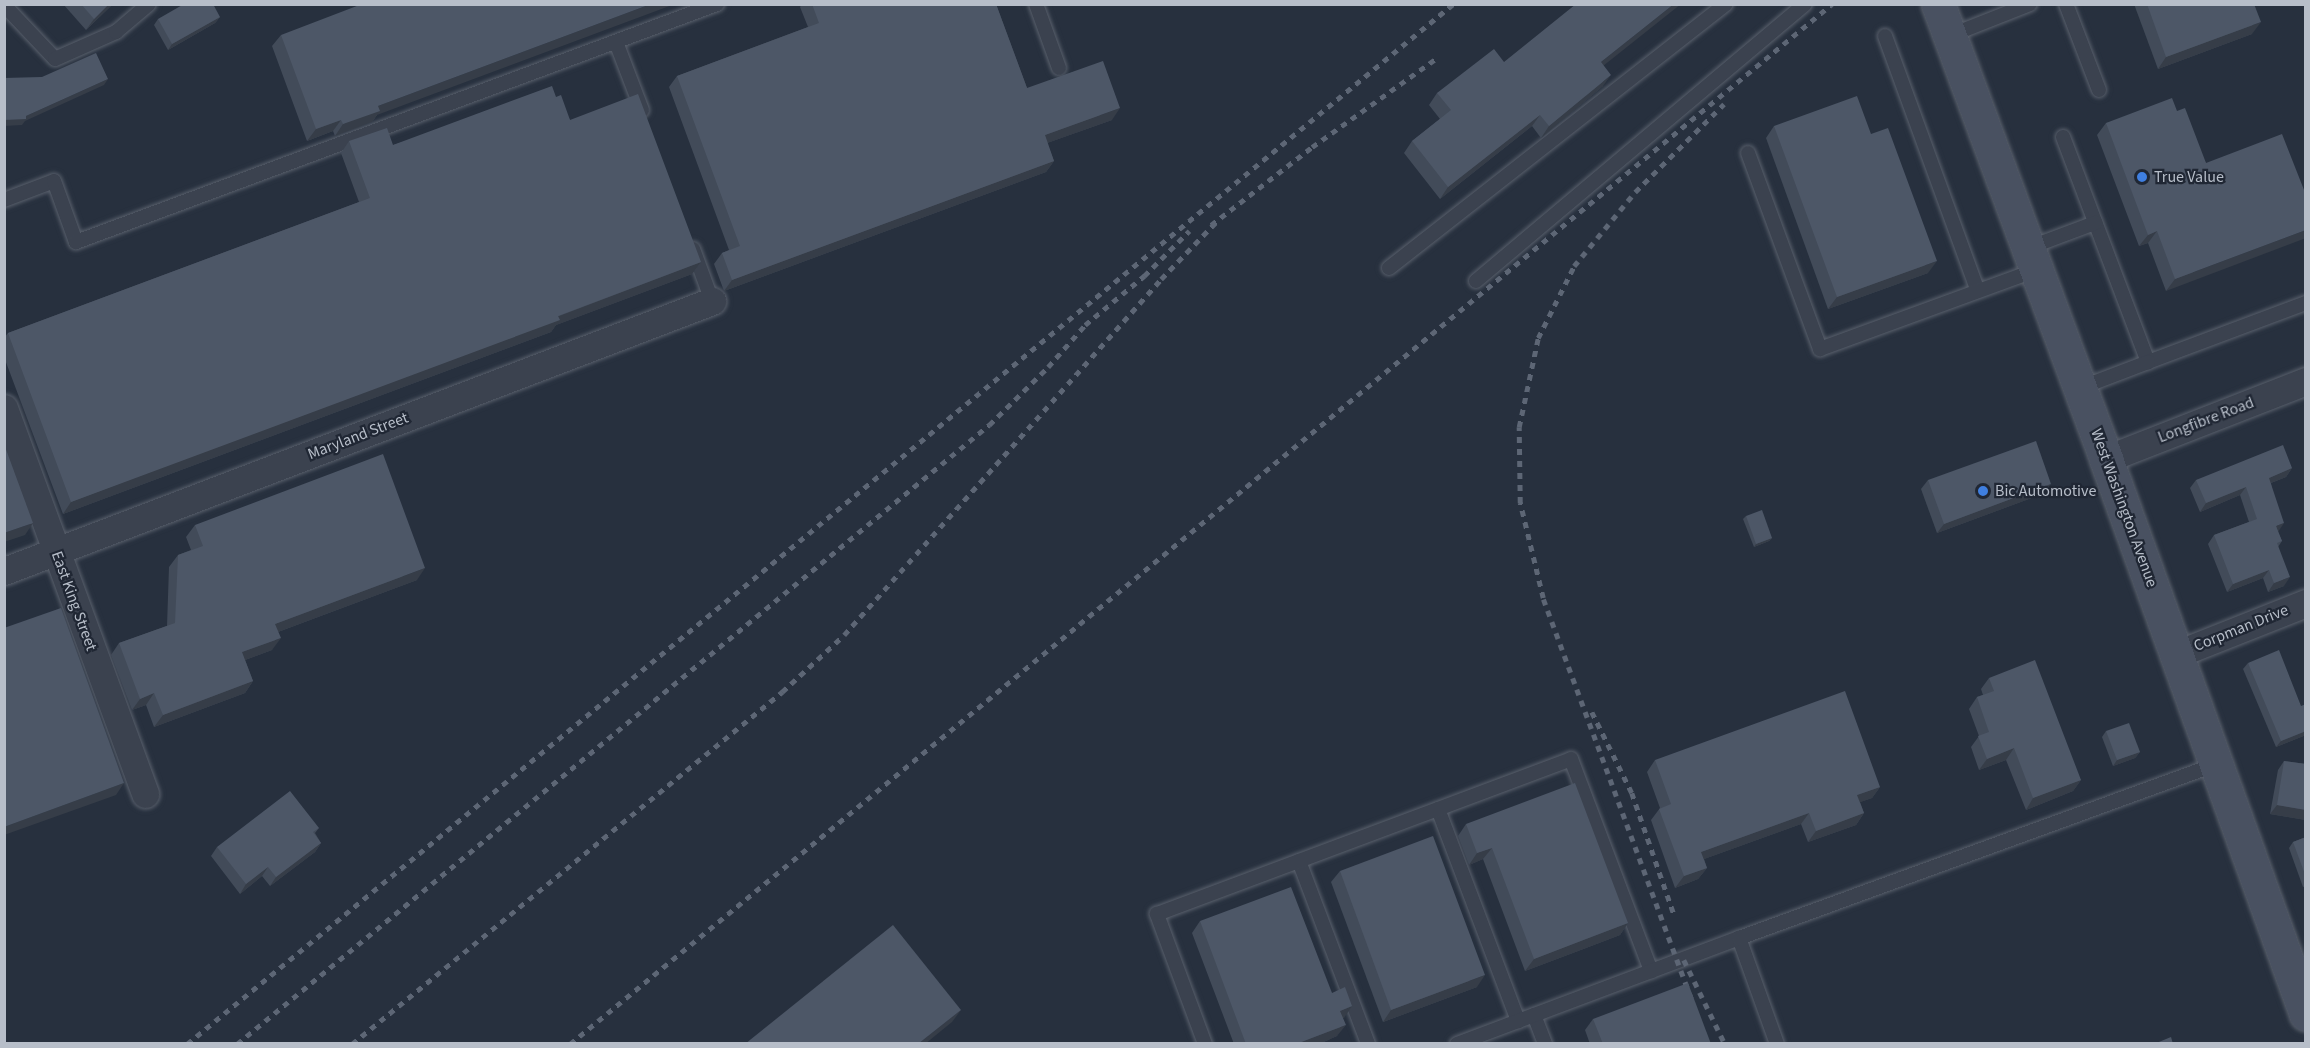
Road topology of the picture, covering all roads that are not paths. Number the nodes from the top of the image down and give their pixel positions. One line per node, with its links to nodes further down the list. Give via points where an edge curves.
1 (149, 4): 9 (lane, via 116,32 55,59)
2 (717, 4): 12 (lane)
3 (1036, 4): 13 (lane)
4 (1726, 4): 22 (lane)
5 (1806, 4): 23 (lane)
6 (1938, 4): 11 (main road, West Washington Avenue)
7 (2030, 4): 11 (lane)
8 (2066, 4): 14 (lane)
9 (4, 5)
10 (1885, 36): 24 (lane)
11 (1949, 36): 21 (main road, West Washington Avenue)
12 (616, 42): 15 (lane); 18 (lane, via 76,242 54,181)
13 (1059, 68)
14 (2099, 90)
15 (648, 128)
16 (2063, 137): 19 (lane)
17 (1748, 153): 24 (lane, via 1820,349)
18 (4, 200)
19 (2095, 223): 21 (lane); 27 (lane)
20 (688, 236): 25 (lane)
21 (2032, 259): 24 (lane); 29 (main road, West Washington Avenue)
22 (1389, 268)
23 (1476, 281)
24 (1978, 291)
25 (712, 301): 32 (street, Maryland Street)
26 (2306, 303): 27 (lane)
27 (2148, 362): 29 (lane)
28 (2306, 381): 31 (street, Longfibre Road)
29 (2080, 388): 31 (main road, West Washington Avenue)
30 (4, 408): 32 (street, East King Street)
31 (2106, 459): 35 (main road, West Washington Avenue)
32 (55, 552): 33 (street, Maryland Street); 37 (street, East King Street)
33 (4, 571)
34 (2306, 603): 35 (street, Corpman Drive)
35 (2177, 654): 36 (main road, West Washington Avenue)
36 (2217, 764): 40 (lane); 42 (main road, West Washington Avenue)
37 (145, 794)
38 (1438, 809): 39 (lane); 41 (lane, via 1571,759); 44 (lane)
39 (1299, 861): 45 (lane, via 1157,914); 46 (lane)
40 (1739, 938): 41 (lane); 49 (lane)
41 (1651, 971): 43 (lane)
42 (2303, 998)
43 (1534, 1015): 44 (lane); 48 (lane)
44 (1518, 1021): 47 (lane)
45 (1205, 1044)
46 (1368, 1044)
47 (1457, 1044)
48 (1545, 1044)
49 (1778, 1044)

